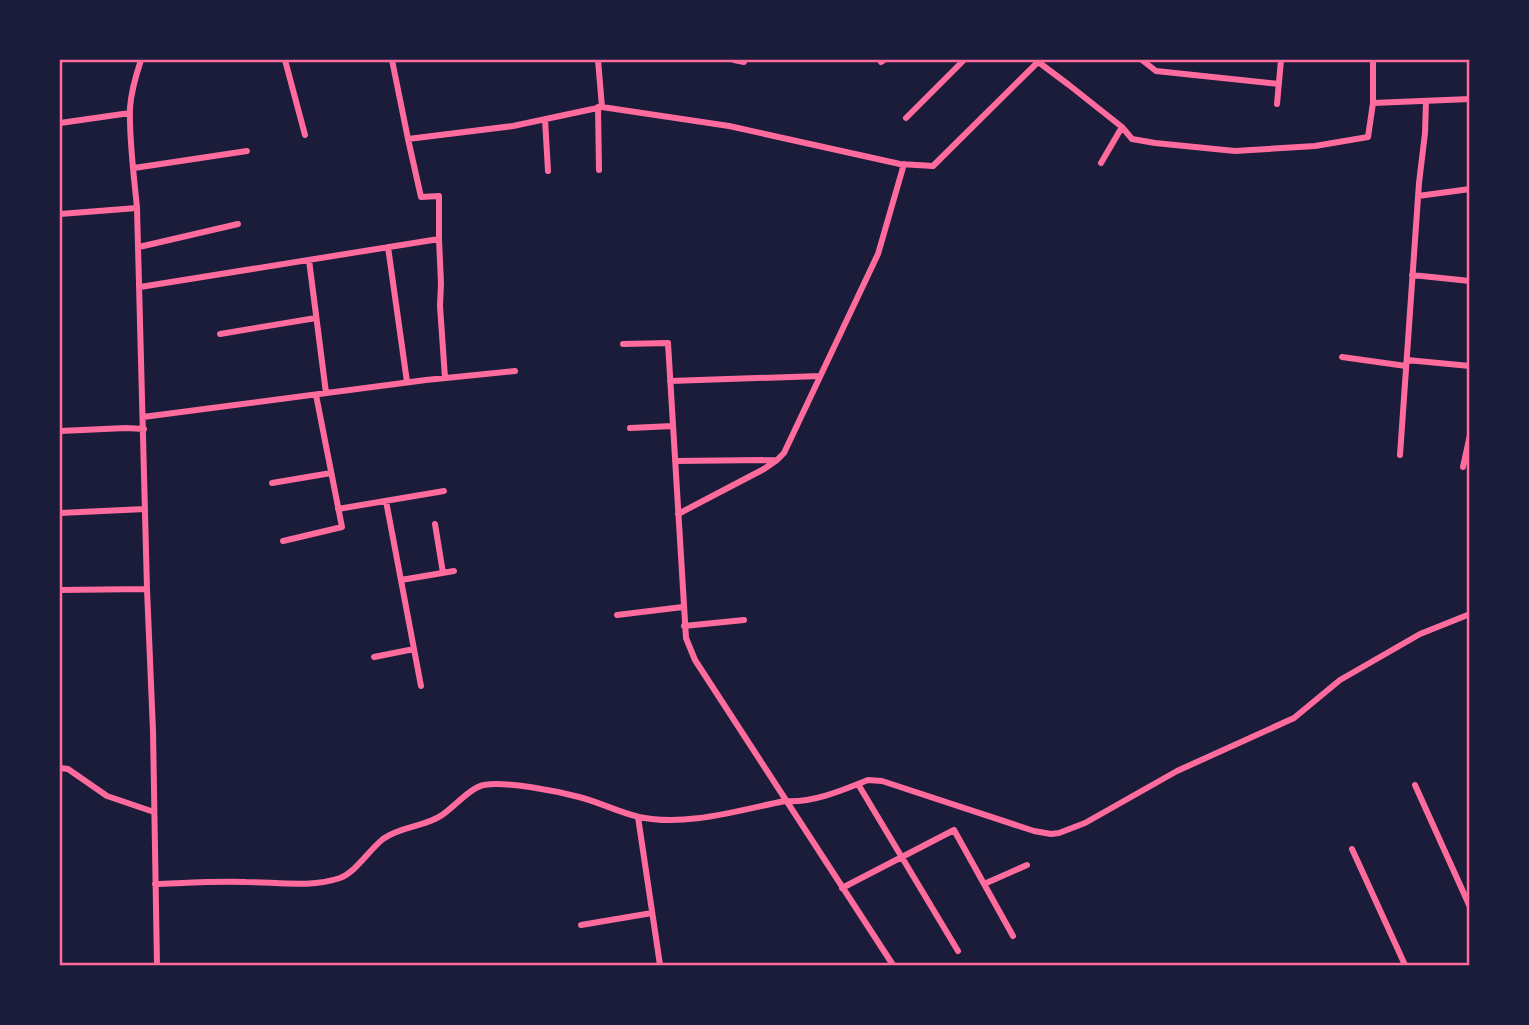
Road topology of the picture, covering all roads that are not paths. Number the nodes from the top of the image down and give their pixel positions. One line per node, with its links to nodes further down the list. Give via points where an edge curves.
1 (141, 60): 18 (street)
2 (285, 60): 23 (street)
3 (392, 60): 24 (street)
4 (598, 60): 17 (street)
5 (734, 60): 11 (street)
6 (964, 60): 19 (street)
7 (1037, 60): 22 (street); 27 (street, via 933,166)
8 (1142, 60): 12 (street, via 1156,71)
9 (1281, 60): 12 (street)
10 (1373, 60): 15 (street)
11 (744, 62)
12 (1279, 84): 16 (street)
13 (1469, 99): 14 (street)
14 (1426, 102): 15 (street); 32 (street)
15 (1373, 103): 22 (street, via 1368,137 1315,146 1235,151 1181,146 1132,139)
16 (1278, 104)
17 (600, 107): 20 (street); 27 (street, via 729,126); 29 (street)
18 (130, 113): 21 (street); 28 (street)
19 (906, 118)
20 (545, 119): 24 (street); 30 (street)
21 (60, 123)
22 (1122, 127): 26 (street)
23 (305, 135)
24 (408, 139): 36 (street, via 421,197 439,196)
25 (247, 151): 28 (street)
26 (1101, 163)
27 (904, 164): 50 (street, via 878,254)
28 (134, 168): 33 (street)
29 (599, 170)
30 (548, 171)
31 (1469, 189): 32 (street)
32 (1418, 196): 40 (street)
33 (137, 208): 34 (street); 37 (street)
34 (60, 214)
35 (238, 224): 37 (street)
36 (439, 239): 38 (street); 51 (street)
37 (139, 247): 42 (street)
38 (388, 247): 39 (street); 53 (street)
39 (309, 260): 42 (street); 43 (street)
40 (1412, 275): 41 (street); 47 (street)
41 (1469, 281)
42 (140, 287): 56 (street)
43 (316, 318): 44 (street); 54 (street)
44 (220, 334)
45 (623, 344): 52 (street, via 668,343)
46 (1342, 357): 47 (street)
47 (1406, 363): 48 (street); 62 (street)
48 (1469, 366)
49 (515, 371): 51 (street)
50 (820, 376): 52 (street); 63 (street)
51 (445, 378): 53 (street)
52 (670, 381): 57 (street)
53 (407, 382): 54 (street)
54 (326, 393): 55 (street)
55 (316, 395): 56 (street); 66 (street)
56 (143, 417): 59 (street)
57 (673, 426): 58 (street); 64 (street)
58 (630, 428)
59 (144, 429): 60 (street); 70 (street)
60 (60, 431)
61 (1469, 435): 65 (street)
62 (1400, 455)
63 (778, 460): 64 (street); 73 (street)
64 (675, 461): 73 (street)
65 (1463, 467)
66 (331, 472): 67 (street); 71 (street)
67 (272, 483)
68 (443, 491): 69 (street)
69 (386, 501): 71 (street); 78 (street)
70 (145, 509): 72 (street); 79 (street)
71 (338, 509): 75 (street, via 342,527)
72 (60, 513)
73 (678, 514): 81 (street)
74 (435, 524): 77 (street)
75 (283, 541)
76 (454, 571): 77 (street)
77 (443, 573): 78 (street)
78 (401, 580): 86 (street)
79 (147, 589): 80 (street); 93 (street)
80 (60, 590)
81 (683, 607): 83 (street); 85 (street)
82 (1469, 614): 90 (street, via 1420,634 1340,680 1294,718 1177,771 1059,833 1034,831 882,781)
83 (617, 615)
84 (744, 620): 85 (street)
85 (684, 626): 92 (street, via 695,660)
86 (414, 649): 87 (street); 88 (street)
87 (373, 657)
88 (421, 686)
89 (60, 768): 93 (street, via 107,796)
90 (859, 784): 92 (street, via 816,798); 96 (street)
91 (1415, 785): 101 (street)
92 (785, 801): 94 (street, via 689,819); 100 (street)
93 (154, 812): 98 (street)
94 (638, 817): 98 (street, via 578,797 486,784 440,817 386,837 340,878 313,883); 102 (street)
95 (1352, 849): 109 (street)
96 (902, 857): 99 (street, via 954,830); 100 (street); 105 (street)
97 (1027, 865): 99 (street)
98 (155, 884): 106 (street)
99 (984, 884): 104 (street)
100 (842, 888): 108 (street)
101 (1469, 908)
102 (652, 913): 103 (street); 107 (street)
103 (581, 925)
104 (1013, 936)
105 (958, 951)
106 (157, 965)
107 (660, 965)
108 (892, 965)
109 (1405, 965)

